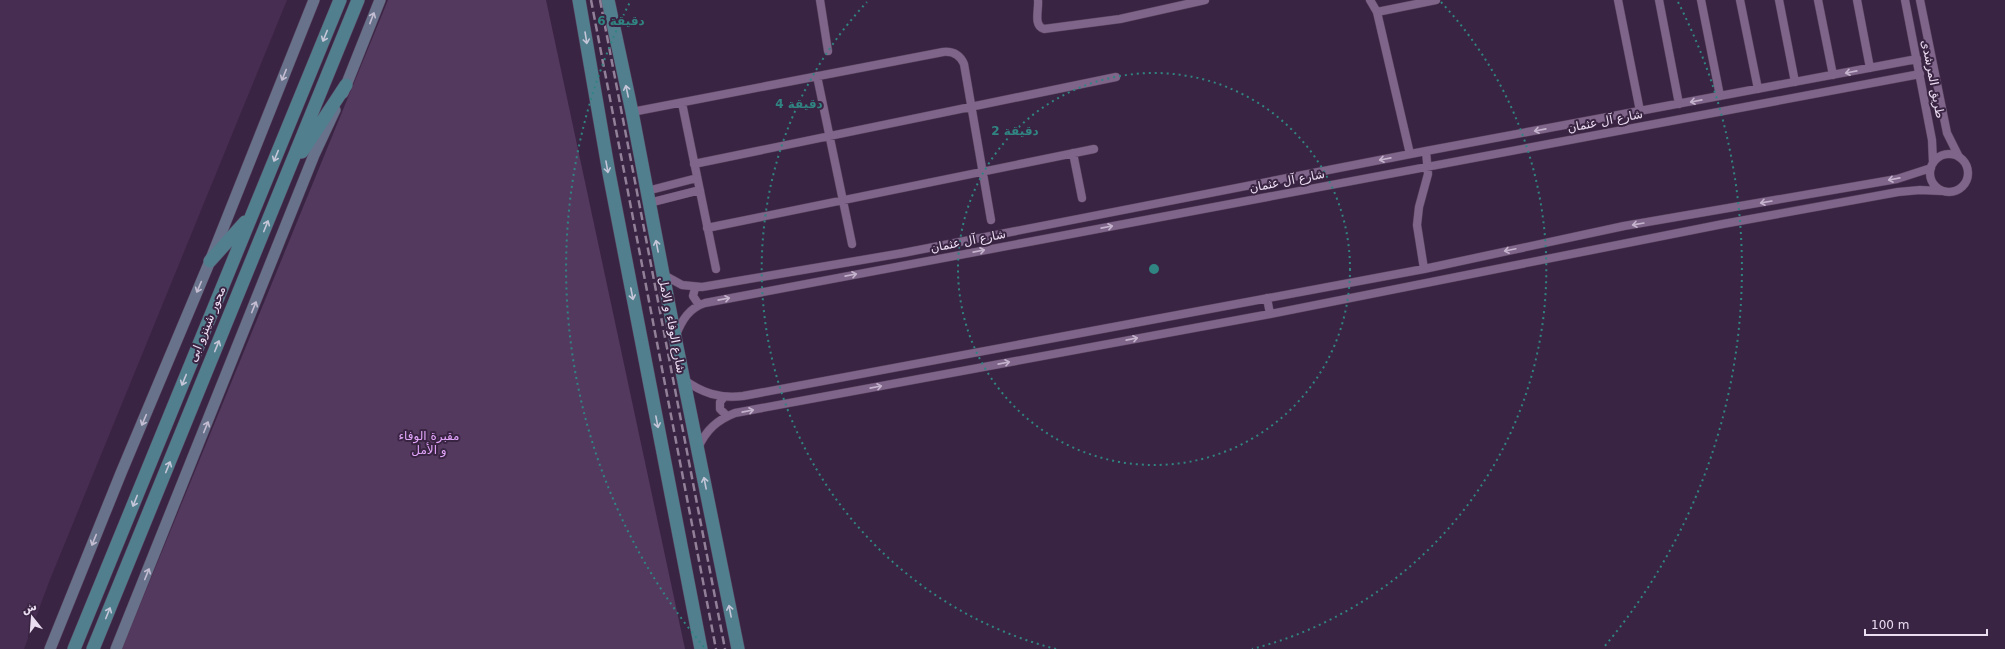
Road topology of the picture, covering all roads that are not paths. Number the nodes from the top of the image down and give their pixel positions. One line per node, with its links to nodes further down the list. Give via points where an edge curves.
1 (314, 0): 63 (street, one-way to 63)
2 (340, 0): 59 (main road, محور شينزو ابى, one-way to 59)
3 (358, 0): 50 (main road, محور شينزو ابى)
4 (380, 0): 32 (street, one-way to 4)
5 (579, 0): 80 (main road, one-way to 80, via 608,173)
6 (608, 0): 39 (main road, شارع الوفاء و الامل, one-way to 6)
7 (820, 0): 22 (street)
8 (1038, 0): 9 (street, via 1037,23 1044,30 1120,19)
9 (1205, 0)
10 (1370, 0): 21 (street)
11 (1436, 0): 21 (street)
12 (1618, 0): 38 (street)
13 (1659, 0): 36 (street)
14 (1701, 0): 34 (street)
15 (1740, 0): 33 (street)
16 (1779, 0): 31 (street)
17 (1818, 0): 27 (street)
18 (1857, 0): 25 (street)
19 (1905, 0): 23 (street, طريق المرشدى)
20 (1920, 0): 45 (street, طريق المرشدى, via 1947,133)
21 (1376, 7): 44 (street)
22 (828, 51)
23 (1917, 59): 24 (street, شارع آل عثمان); 26 (street, طريق المرشدى)
24 (1888, 64): 25 (street, شارع آل عثمان); 30 (street, via 1894,70 1894,76)
25 (1870, 68): 27 (street, شارع آل عثمان, one-way to 27)
26 (1920, 74): 30 (street, شارع آل عثمان); 48 (street, طريق المرشدى, via 1932,140)
27 (1833, 75): 31 (street, شارع آل عثمان)
28 (818, 76): 35 (street); 37 (street, via 948,51 958,55 964,64); 40 (street)
29 (1116, 77): 37 (street)
30 (1890, 80): 47 (street, شارع آل عثمان)
31 (1795, 82): 33 (street, شارع آل عثمان)
32 (346, 85): 50 (main road); 79 (street, one-way to 32, via 311,162)
33 (1758, 89): 34 (street, شارع آل عثمان)
34 (1720, 96): 36 (street, شارع آل عثمان, one-way to 36)
35 (682, 103): 39 (street); 46 (street)
36 (1679, 104): 38 (street, شارع آل عثمان)
37 (970, 106): 40 (street); 49 (street)
38 (1640, 111): 42 (street, شارع آل عثمان, one-way to 42)
39 (632, 112): 56 (main road, شارع الوفاء و الامل)
40 (830, 136): 46 (street); 58 (street)
41 (1094, 149): 43 (street)
42 (1426, 151): 44 (street, شارع آل عثمان); 47 (street)
43 (1073, 153): 49 (street); 57 (street)
44 (1410, 154): 67 (street, شارع آل عثمان, one-way to 67, via 903,254)
45 (1959, 157): 48 (street, via 1951,154 1942,155); 54 (street, via 1966,164 1968,179 1957,191)
46 (694, 164): 51 (street)
47 (1428, 166): 65 (street, via 1427,183 1419,207 1417,225); 69 (street, شارع آل عثمان, one-way to 47)
48 (1932, 166): 54 (street, via 1932,181); 65 (street, one-way to 65, via 1897,178 1624,226)
49 (982, 173): 58 (street); 60 (street)
50 (286, 177): 78 (main road, محور شينزو ابى, one-way to 50)
51 (697, 178): 52 (street); 53 (street)
52 (676, 184): 55 (street); 56 (street)
53 (700, 190): 55 (street); 61 (street)
54 (1942, 191): 70 (street, via 1898,192)
55 (679, 196): 56 (street)
56 (648, 197): 66 (main road, شارع الوفاء و الامل, one-way to 56)
57 (1082, 198)
58 (843, 201): 61 (street); 62 (street)
59 (252, 214): 63 (main road); 77 (main road, محور شينزو ابى, one-way to 77)
60 (992, 220)
61 (707, 228): 64 (street)
62 (852, 244)
63 (210, 261): 76 (street, one-way to 76)
64 (716, 269)
65 (1424, 269): 68 (street)
66 (662, 274): 67 (street, شارع آل عثمان, via 682,285); 71 (main road, شارع الوفاء و الامل)
67 (695, 288): 69 (street, via 693,296)
68 (1267, 298): 70 (street); 73 (street, via 750,395)
69 (698, 305): 71 (street, via 684,318)
70 (1270, 314): 74 (street, one-way to 70)
71 (675, 337): 72 (main road, شارع الوفاء و الامل)
72 (683, 379): 73 (street, via 699,390); 75 (main road, شارع الوفاء و الامل)
73 (724, 397): 74 (street, via 720,406)
74 (727, 416): 75 (street, via 706,432)
75 (698, 449): 81 (main road, شارع الوفاء و الامل, one-way to 75)
76 (50, 649)
77 (74, 649)
78 (93, 649)
79 (116, 649)
80 (701, 649)
81 (738, 649)

